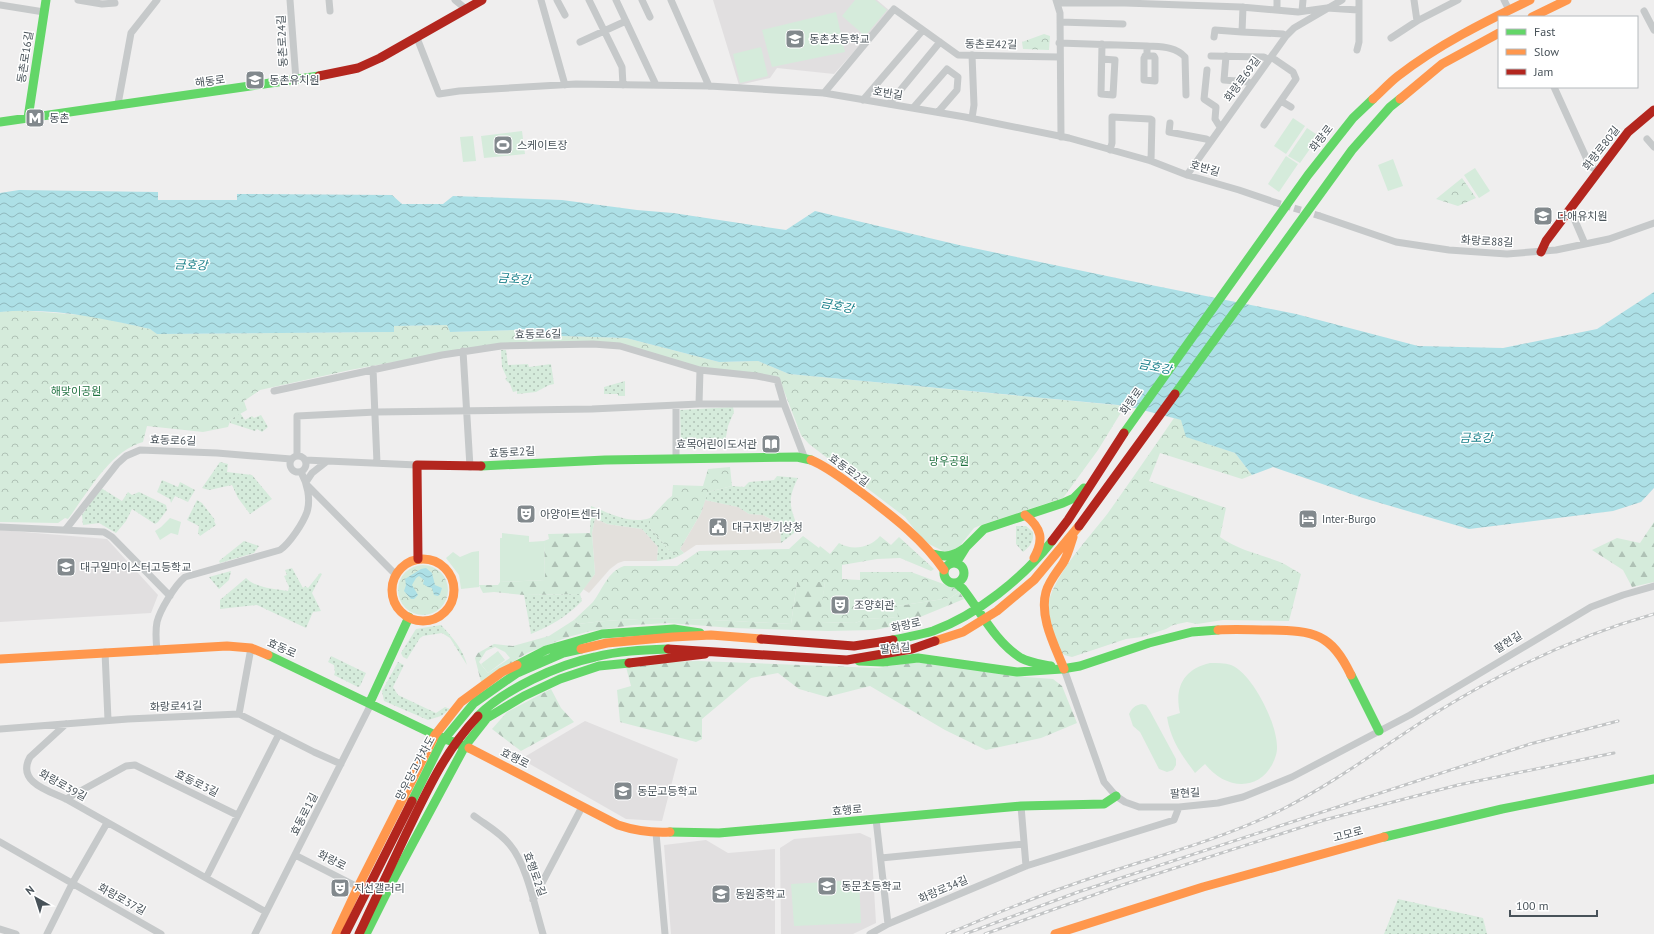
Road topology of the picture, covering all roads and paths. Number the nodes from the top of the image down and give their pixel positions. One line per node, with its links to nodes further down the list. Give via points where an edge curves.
1 (46, 0): 39 (main road, 동촌로16길)
2 (78, 0): 27 (street, via 102,4)
3 (157, 0): 82 (street, via 131,33)
4 (290, 0): 71 (street, 동촌로24길)
5 (329, 0): 37 (street)
6 (455, 0): 34 (street)
7 (482, 0): 34 (main road, 해동로)
8 (542, 0): 73 (street)
9 (557, 0): 41 (street)
10 (590, 0): 50 (street)
11 (616, 0): 44 (street)
12 (642, 0): 43 (street)
13 (671, 0): 76 (street)
14 (1277, 0): 33 (street)
15 (1303, 0): 40 (street)
16 (1342, 0): 32 (street, 화랑로69길)
17 (1359, 0): 35 (street)
18 (1414, 0): 45 (street)
19 (1458, 0): 45 (street)
20 (1504, 0): 36 (street)
21 (1530, 0): 36 (main road, 화랑로)
22 (1567, 0): 42 (main road)
23 (1057, 2): 24 (street); 46 (street)
24 (1107, 2): 25 (street)
25 (1141, 2): 26 (street)
26 (1177, 2): 28 (street)
27 (116, 3)
28 (1210, 3): 31 (street)
29 (1252, 4): 31 (street); 33 (street)
30 (0, 5): 39 (street)
31 (1244, 7): 51 (street)
32 (1327, 8): 35 (street); 40 (street); 53 (street, 화랑로69길, via 1294,28)
33 (1277, 9): 40 (street)
34 (466, 10): 55 (main road, 해동로)
35 (1358, 10): 62 (street)
36 (1509, 10): 125 (main road, 화랑로, via 1466,32 1397,76 1353,118 1274,222 1134,417)
37 (330, 11)
38 (1644, 11): 49 (street)
39 (44, 12): 88 (main road, 동촌로16길)
40 (1302, 12)
41 (565, 16)
42 (1534, 16)
43 (650, 17)
44 (626, 21): 50 (street); 75 (street)
45 (1417, 21): 56 (street)
46 (1060, 22): 47 (street); 59 (street)
47 (1123, 24)
48 (923, 30): 58 (street, 동촌로42길); 78 (street, 동촌로42길, via 894,9); 80 (street)
49 (1654, 30)
50 (605, 31): 57 (street); 74 (street, via 622,67)
51 (1242, 32): 53 (street); 54 (street, via 1215,30)
52 (1498, 34): 129 (main road, via 1442,64 1390,107 1352,150)
53 (1286, 36): 68 (street, 화랑로69길)
54 (1214, 37)
55 (417, 38): 71 (main road, 해동로, via 358,68); 73 (street, 호반길, via 439,94)
56 (1391, 38)
57 (580, 42)
58 (940, 42): 63 (street, 동촌로42길, via 958,55); 83 (street)
59 (1059, 43): 60 (street); 64 (street)
60 (1102, 44): 61 (street); 69 (street)
61 (1146, 46): 65 (street); 79 (street, via 1168,47 1181,52 1185,57)
62 (1357, 50)
63 (972, 55): 64 (street, 동촌로42길); 89 (street)
64 (1059, 56): 94 (street)
65 (1145, 56)
66 (1211, 56): 67 (street)
67 (1226, 56): 68 (street); 72 (street, via 1224,80)
68 (1270, 58): 72 (street, 화랑로69길); 81 (street, via 1293,72 1296,79)
69 (1102, 59): 69 (street, via 1101,94 1113,95 1115,60)
70 (1207, 70): 93 (street, via 1204,99 1216,107 1215,119)
71 (296, 80): 82 (main road, 해동로)
72 (1251, 84): 93 (street, 화랑로69길)
73 (565, 85): 74 (street, 호반길)
74 (623, 85): 75 (street, 호반길)
75 (656, 86): 76 (street, 호반길)
76 (709, 86): 78 (street, 호반길)
77 (1554, 88): 100 (street, via 1590,166)
78 (824, 93): 80 (street, 호반길)
79 (1186, 95)
80 (863, 100): 83 (street, 호반길)
81 (1281, 101): 84 (street); 92 (street)
82 (118, 104): 88 (main road, 해동로)
83 (889, 104): 85 (street, 호반길)
84 (1291, 107)
85 (912, 108): 87 (street, 호반길); 87 (street, via 947,69 958,77 957,90)
86 (1654, 110): 100 (main road, 화랑로80길, via 1628,132)
87 (938, 112): 89 (street, 호반길)
88 (28, 118): 90 (main road, 해동로)
89 (972, 118): 94 (street, 호반길)
90 (0, 122)
91 (1170, 123): 96 (street, via 1169,132)
92 (1264, 125)
93 (1220, 127): 96 (street, 화랑로69길)
94 (1061, 136): 98 (street, 호반길)
95 (1647, 139): 97 (street)
96 (1210, 141): 101 (street, 화랑로69길)
97 (1654, 147)
98 (1110, 150): 99 (street, 호반길); 99 (street, via 1112,117 1150,119)
99 (1151, 161): 101 (street, 호반길)
100 (1598, 171): 103 (main road, 화랑로80길)
101 (1187, 175): 102 (street, 호반길)
102 (1274, 202)
103 (1571, 208): 106 (street); 107 (main road, 화랑로80길, via 1546,241)
104 (1320, 216): 107 (street, 화랑로88길, via 1396,242 1499,254)
105 (1654, 223): 106 (street, 화랑로88길, via 1609,239)
106 (1585, 244): 107 (street, 화랑로88길)
107 (1541, 252)
108 (463, 351): 109 (street, 효동로6길); 110 (street, 효동로6길, via 501,346 620,346); 115 (street)
109 (373, 369): 111 (street, 효동로6길); 116 (street)
110 (700, 370): 112 (street); 113 (street, 효동로6길, via 777,380)
111 (274, 391)
112 (699, 404): 113 (street); 114 (street)
113 (784, 404): 119 (street, 효동로6길)
114 (676, 406): 115 (street); 118 (street)
115 (468, 411): 116 (street); 124 (street)
116 (376, 412): 117 (street, via 297,416); 122 (street)
117 (294, 457): 120 (street, via 301,456); 126 (street, via 289,464 291,469); 131 (street, 효동로6길, via 140,450 126,456 117,464)
118 (676, 459): 119 (main road, 효동로2길); 124 (main road, 효동로2길)
119 (805, 459): 133 (main road, 효동로2길, via 827,467 904,525)
120 (305, 460): 121 (street); 126 (street, via 306,465)
121 (326, 462): 122 (street); 127 (street, via 312,473)
122 (377, 463): 123 (street)
123 (417, 465): 124 (main road, 효동로2길); 134 (main road)
124 (470, 467)
125 (1100, 470): 128 (main road, via 1088,486 1074,498); 136 (main road, 화랑로, via 1068,520)
126 (302, 472): 127 (street)
127 (307, 484): 137 (street); 140 (street, via 307,511 288,543 282,548 185,577 174,587)
128 (1025, 515): 132 (main road, via 984,529); 136 (main road, via 1036,524 1040,535 1037,552)
129 (1079, 526): 149 (main road, via 1034,580 997,611 963,632 912,650); 150 (main road, via 1064,561 1049,586 1045,601 1047,623)
130 (0, 527): 131 (street)
131 (66, 529): 140 (street, via 104,532 112,537)
132 (965, 549): 133 (main road, via 947,557); 135 (main road)
133 (934, 557): 135 (main road, via 940,563)
134 (418, 559): 137 (main road, via 406,564); 141 (main road, via 428,559 444,567 453,582 454,590 449,607 439,616 427,620)
135 (953, 566): 138 (main road, via 964,573); 138 (main road, via 944,575 950,583)
136 (1024, 572): 142 (main road, 화랑로, via 959,620 924,633 886,642 854,646)
137 (396, 574): 141 (main road, via 392,591 394,599 400,610)
138 (961, 583): 150 (main road, via 1006,645 1021,659)
139 (1654, 586): 156 (street, 팔현길, via 1586,610)
140 (170, 596): 145 (street, via 157,621)
141 (409, 617): 151 (main road)
142 (711, 635): 143 (main road, 화랑로); 158 (main road, via 674,629 602,634 546,650 502,672 461,702)
143 (673, 637): 189 (main road, 망우당고가차도, via 607,643 563,653 517,673 474,703 441,743)
144 (251, 648): 145 (main road, 효동로, via 227,646); 151 (main road, 효동로); 152 (street)
145 (157, 651): 146 (main road, 효동로)
146 (105, 652): 148 (main road, 효동로); 153 (street)
147 (715, 652): 149 (main road); 159 (main road, via 599,666 560,679 487,718); 190 (main road, 망우당고가차도, via 639,650 594,656 519,686 487,707 447,754)
148 (0, 659)
149 (847, 660): 150 (main road, 팔현길, via 884,662 918,658 1017,672)
150 (1063, 669): 156 (main road, 팔현길, via 1080,666 1149,642 1192,632 1234,629 1310,633 1328,642 1343,658); 162 (street, 팔현길, via 1104,782)
151 (370, 702): 158 (main road, 효동로); 160 (street, 효동로1길)
152 (238, 714): 153 (street, 화랑로41길); 157 (street, 화랑로41길)
153 (108, 720): 154 (street, 화랑로41길)
154 (66, 724): 155 (street, 화랑로41길); 163 (street, 화랑로39길, via 35,752 26,764 26,773 31,780)
155 (0, 728)
156 (1380, 730): 166 (street, 팔현길, via 1269,787 1218,803)
157 (279, 734): 160 (street, 화랑로41길); 167 (street)
158 (435, 735): 159 (main road, 효행로); 179 (main road)
159 (465, 746): 165 (main road, 효행로); 191 (main road)
160 (341, 764): 174 (street, 효동로1길)
161 (1654, 779): 195 (main road, 고모로, via 1526,803 1402,832 1159,900)
162 (1116, 796): 164 (main road, 효행로, via 1104,804); 166 (street, 팔현길, via 1139,807)
163 (66, 799): 167 (street, 효동로3길, via 126,766 135,765); 170 (street, 화랑로39길)
164 (1021, 806): 169 (main road, 효행로); 173 (street)
165 (582, 807): 171 (main road, 효행로, via 635,831); 180 (street)
166 (1179, 807): 176 (street, 화랑로34길, via 1174,820)
167 (237, 815): 177 (street)
168 (474, 816): 180 (street, 효행로2길, via 510,844 522,865)
169 (876, 819): 171 (main road, 효행로, via 719,834); 175 (street)
170 (107, 822): 177 (street, 화랑로39길); 178 (street)
171 (656, 833): 193 (street)
172 (0, 842): 178 (street, 화랑로37길)
173 (1024, 844): 175 (street); 176 (street)
174 (295, 855): 179 (street, 화랑로); 181 (street, 효동로1길)
175 (881, 858): 182 (street)
176 (1026, 866): 182 (street, 화랑로34길)
177 (206, 878): 181 (street, 화랑로39길)
178 (72, 884): 185 (street); 186 (street, 화랑로37길)
179 (358, 887): 188 (main road)
180 (533, 900): 192 (street, 효행로2길)
181 (266, 912): 187 (street, 효동로1길)
182 (888, 924): 194 (street, 화랑로34길)
183 (0, 929): 184 (street)
184 (16, 934)
185 (47, 934)
186 (161, 934)
187 (255, 934)
188 (336, 934)
189 (345, 934)
190 (359, 934)
191 (366, 934)
192 (543, 934)
193 (665, 934)
194 (870, 934)
195 (1055, 934)

